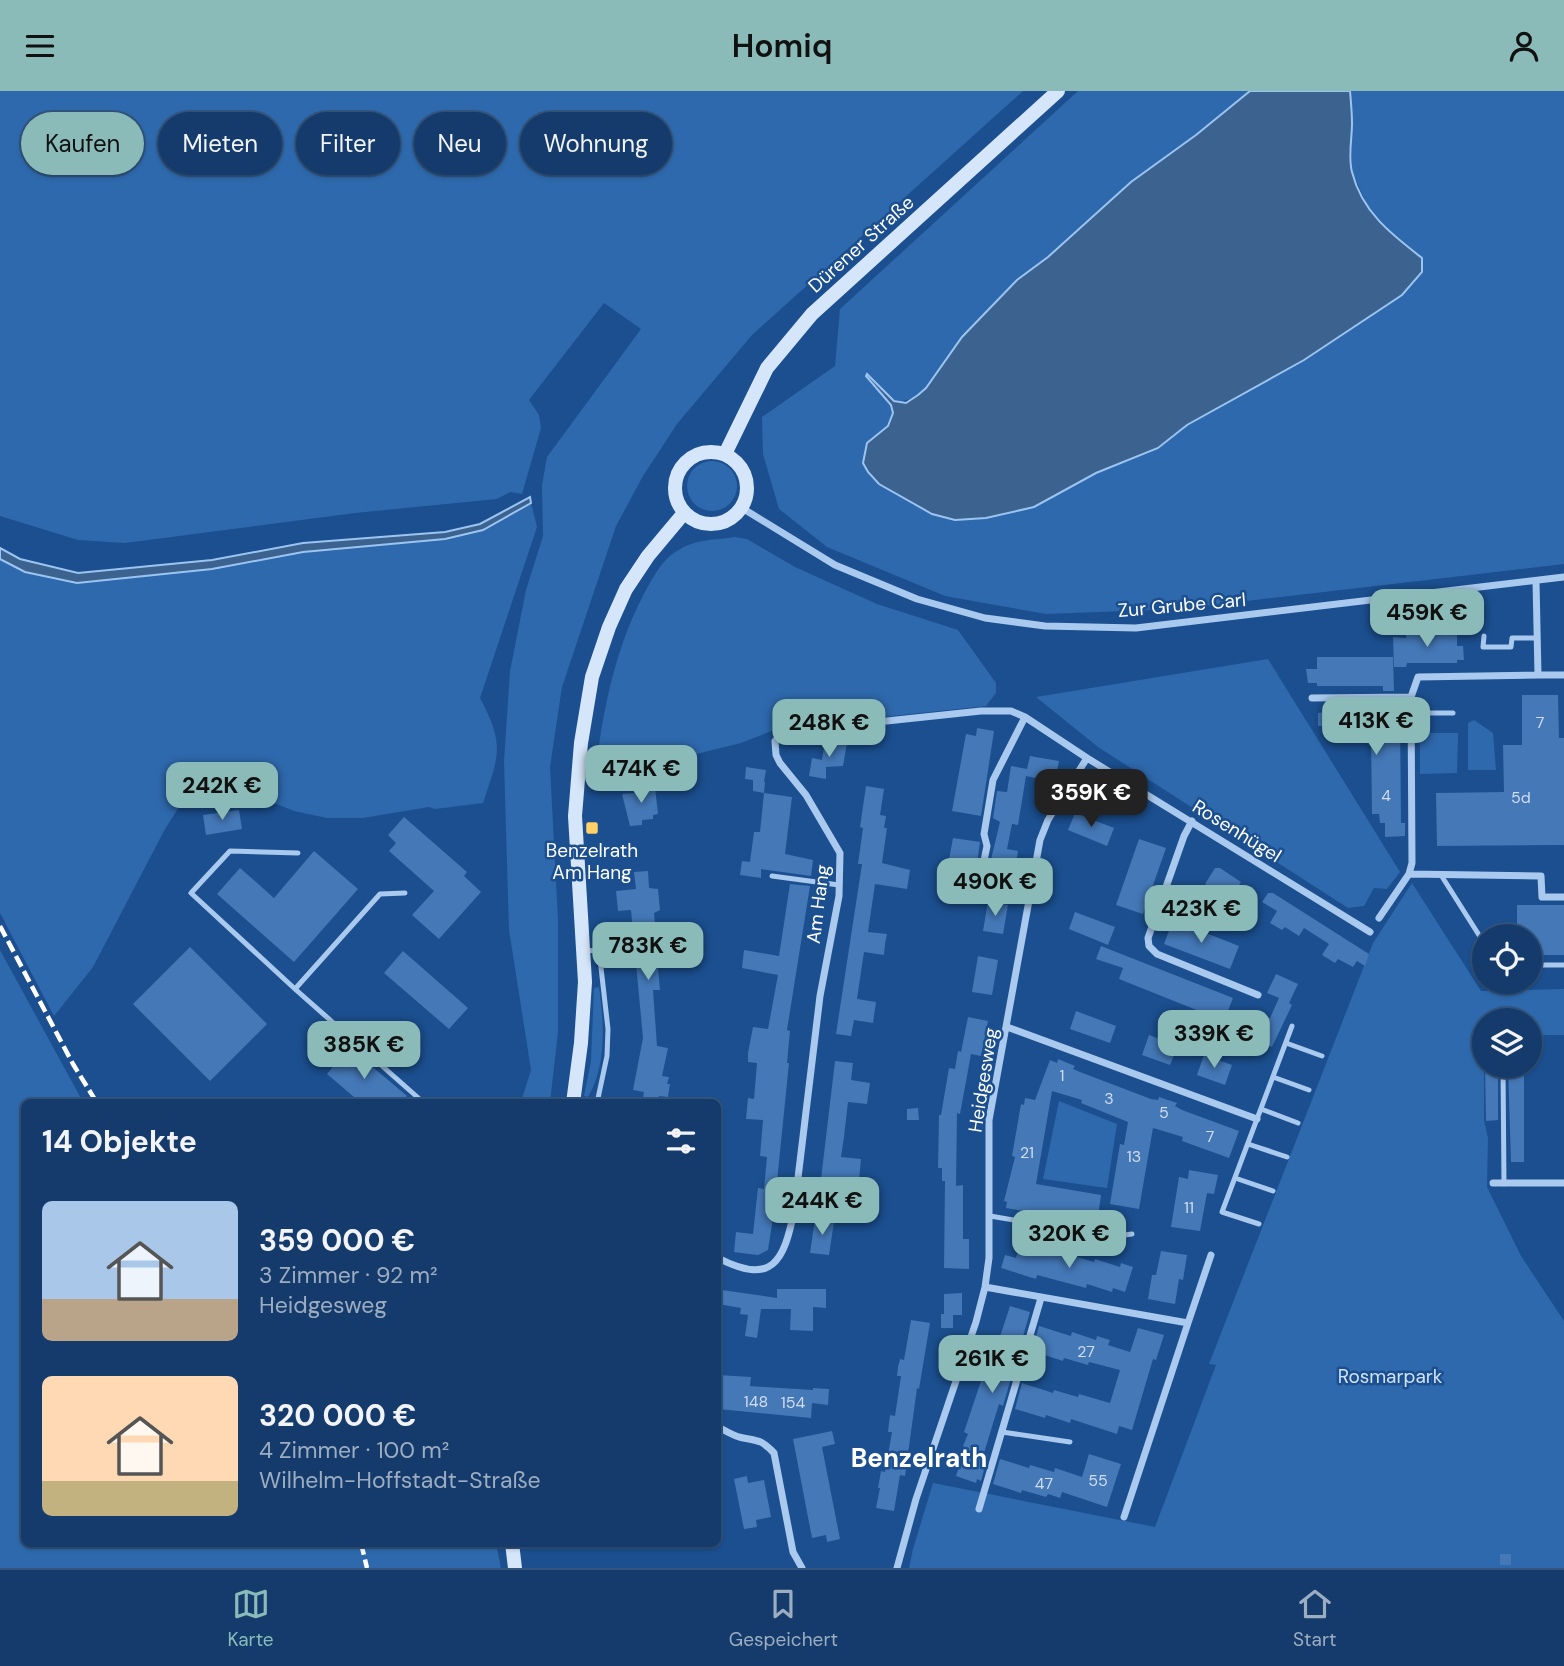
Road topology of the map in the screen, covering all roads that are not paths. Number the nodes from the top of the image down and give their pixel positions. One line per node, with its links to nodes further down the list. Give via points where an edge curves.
1 (1058, 91): 2 (main road, Dürener Straße, via 812,314 767,367)
2 (725, 454): 3 (main road, via 746,476); 4 (main road, via 706,451 680,469 676,497)
3 (742, 508): 4 (main road, via 729,520 711,525); 6 (street, Zur Grube Carl, via 835,565 917,599 985,618 1045,626 1136,628)
4 (684, 513): 29 (main road, via 626,589 592,677 575,825)
5 (1564, 577): 6 (street, Zur Grube Carl)
6 (1536, 581): 8 (street)
7 (1484, 636): 8 (lane, via 1483,647 1511,647 1511,638)
8 (1537, 638): 9 (street)
9 (1538, 675): 10 (street); 11 (street, via 1418,677)
10 (1564, 675)
11 (1411, 697): 12 (street); 13 (street)
12 (1312, 698)
13 (1411, 713): 14 (lane); 19 (street)
14 (1453, 713)
15 (1025, 717): 16 (street); 22 (street, Am Hang, via 1011,711 981,711 779,736 776,755 817,811 840,853); 23 (street, via 993,780)
16 (1087, 758): 17 (street, Rosenhügel); 35 (street, Heidgesweg, via 1040,840)
17 (1192, 821): 28 (street, Rosenhügel); 33 (street, via 1148,938 1149,946 1157,954)
18 (298, 853): 32 (lane, via 230,851 191,893)
19 (1409, 874): 20 (street); 26 (street)
20 (1441, 875): 25 (street, via 1541,876 1542,897); 27 (lane)
21 (772, 876): 22 (lane)
22 (839, 885): 58 (street, Am Hang, via 787,1244 778,1260 765,1268 734,1266)
23 (979, 885)
24 (405, 893): 32 (lane, via 380,894)
25 (1564, 897)
26 (1379, 918)
27 (1472, 924)
28 (1370, 932)
29 (583, 951): 42 (main road, via 584,1010); 43 (lane, via 599,950 608,1010 607,1056)
30 (1542, 965): 31 (lane)
31 (1564, 965)
32 (295, 989): 41 (lane)
33 (1258, 995)
34 (1292, 1026): 36 (lane)
35 (1007, 1027): 45 (street); 54 (street, Heidgesweg, via 989,1120)
36 (1286, 1043): 37 (lane); 38 (lane)
37 (1322, 1056)
38 (1273, 1077): 40 (lane); 44 (lane)
39 (1503, 1078): 52 (lane)
40 (1309, 1090)
41 (420, 1099)
42 (573, 1099)
43 (598, 1099)
44 (1261, 1109): 45 (lane); 46 (lane)
45 (1257, 1119): 47 (lane)
46 (1298, 1123)
47 (1248, 1144): 48 (lane); 49 (lane)
48 (1287, 1157)
49 (1235, 1178): 53 (lane); 55 (lane, via 1223,1212)
50 (1493, 1183): 52 (street)
51 (1564, 1183): 52 (street)
52 (1504, 1184)
53 (1273, 1191)
54 (990, 1216): 56 (lane, via 1100,1235); 59 (street, Heidgesweg)
55 (1259, 1224)
56 (1132, 1234)
57 (1212, 1255): 61 (street)
58 (721, 1260)
59 (985, 1287): 60 (street); 70 (street, Heidgesweg)
60 (1041, 1298): 61 (street); 63 (street)
61 (1188, 1323): 66 (street)
62 (721, 1429): 69 (street, via 765,1443 774,1453 793,1552)
63 (1002, 1432): 64 (lane); 65 (street)
64 (1070, 1442)
65 (979, 1509)
66 (1124, 1517)
67 (512, 1547): 68 (main road)
68 (515, 1568)
69 (802, 1568)
70 (897, 1568)

